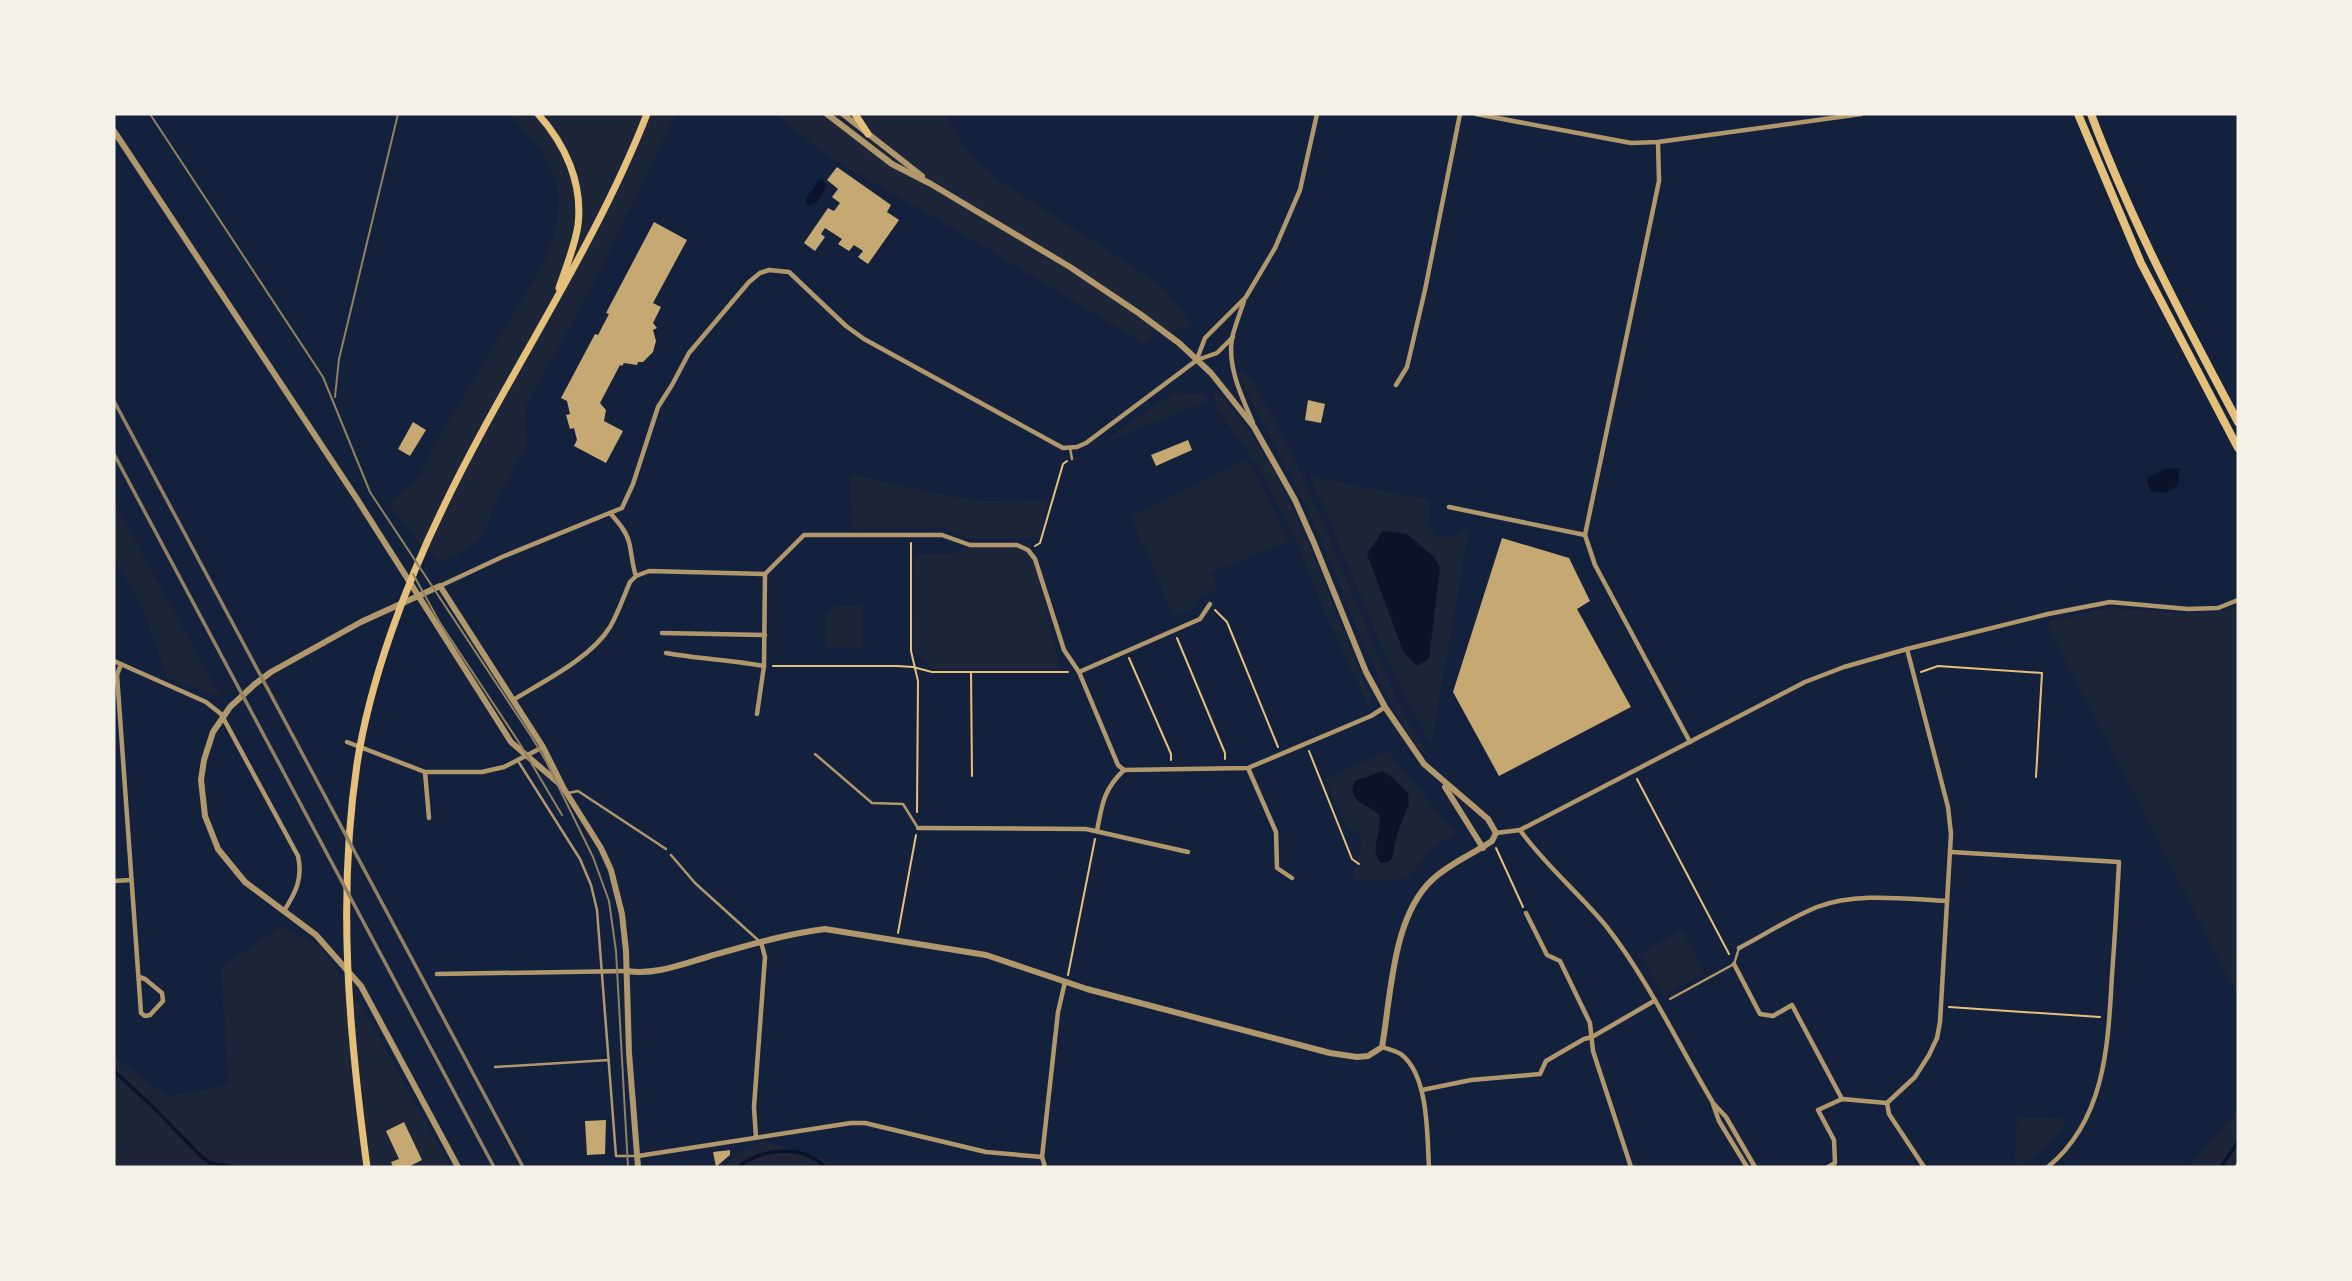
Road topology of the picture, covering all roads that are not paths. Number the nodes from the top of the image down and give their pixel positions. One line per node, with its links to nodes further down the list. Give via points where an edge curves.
1 (538, 114): 17 (main road, via 567,157 579,207 574,244)
2 (647, 114): 17 (main road, via 598,225)
3 (827, 114): 15 (street, via 892,164)
4 (844, 114): 13 (street)
5 (855, 114): 13 (main road)
6 (1317, 114): 16 (street, via 1303,181 1289,220)
7 (1460, 114): 20 (street, via 1426,290 1407,367)
8 (1476, 114): 14 (street, via 1631,143)
9 (1861, 114): 14 (street)
10 (2078, 114): 24 (highway, via 2141,263)
11 (2091, 114): 21 (highway, via 2147,246)
12 (114, 131): 32 (street)
13 (868, 134): 15 (street)
14 (1658, 142): 28 (street, via 1659,181)
15 (931, 184): 19 (street, via 1112,295)
16 (1246, 297): 18 (street); 19 (street, via 1205,338)
17 (552, 308): 96 (main road, via 426,544 384,655 358,761 346,872 346,955)
18 (1233, 337): 19 (street, via 1217,353); 22 (street, via 1233,368)
19 (1197, 360): 22 (street); 23 (street, via 1086,443)
20 (1396, 385)
21 (2238, 422)
22 (1254, 426): 44 (street, via 1300,510 1366,672)
23 (1070, 448): 25 (lane); 27 (street, via 1056,445 864,339 789,272 778,269 760,273 749,282 689,353 657,407 622,508)
24 (2238, 448)
25 (1072, 459)
26 (1449, 507): 28 (street)
27 (608, 514): 30 (street, via 624,530); 31 (street)
28 (1585, 535): 49 (street, via 1595,565)
29 (765, 573): 30 (street, via 649,571); 36 (street); 42 (street, via 804,535 942,535 970,545 1017,545 1035,559 1064,650)
30 (636, 576): 43 (street, via 599,642)
31 (440, 586): 32 (street); 43 (street)
32 (419, 597): 52 (street, via 511,742); 73 (street, via 361,622 271,672 230,707 213,732 201,780 210,833 228,864)
33 (2238, 600): 37 (street, via 2218,608 2188,609 2110,602)
34 (1210, 604): 42 (street, via 1200,619)
35 (663, 633): 36 (street)
36 (765, 635): 41 (street)
37 (1907, 649): 49 (street, via 1805,682); 67 (street, via 1948,807)
38 (666, 653): 41 (street)
39 (114, 661): 40 (street)
40 (121, 664): 46 (street, via 117,675); 73 (street, via 206,702 221,714 298,856 299,886)
41 (764, 666): 45 (street)
42 (1079, 672): 55 (street)
43 (513, 700): 50 (street)
44 (1385, 707): 54 (street); 57 (street, via 1424,764)
45 (757, 714)
46 (120, 729): 47 (street); 70 (street)
47 (114, 730)
48 (346, 742): 56 (street)
49 (1690, 742): 61 (street)
50 (543, 747): 52 (street); 58 (street)
51 (815, 754): 60 (lane, via 872,803 903,804)
52 (527, 756): 53 (street); 58 (street)
53 (518, 761): 56 (street, via 482,772); 79 (lane, via 563,829 591,885)
54 (1248, 768): 55 (street); 69 (street, via 1276,832 1277,868)
55 (1124, 770): 62 (street, via 1105,792)
56 (425, 772): 59 (street)
57 (1441, 780): 63 (street, via 1488,819); 64 (street)
58 (566, 791): 65 (lane, via 578,791); 78 (street, via 611,870 622,914)
59 (429, 818)
60 (918, 828): 62 (street)
61 (1520, 830): 63 (street); 84 (street, via 1533,850 1606,927)
62 (1097, 831): 66 (street)
63 (1496, 833): 64 (street)
64 (1483, 848): 86 (street, via 1431,881 1412,909 1391,971)
65 (666, 849)
66 (1188, 852)
67 (1951, 852): 72 (street); 106 (street, via 2119,862 2103,1070 2089,1113 2071,1144)
68 (671, 855): 75 (lane)
69 (1292, 878)
70 (131, 880): 71 (street); 81 (street)
71 (114, 881)
72 (1947, 901): 76 (street, via 1845,900 1809,911); 92 (street, via 1937,1038 1915,1077)
73 (284, 911): 97 (street, via 325,944 361,986)
74 (1526, 913): 85 (street, via 1547,955 1560,961 1590,1023)
75 (761, 942): 78 (street, via 655,972); 82 (street, via 825,929 986,955); 93 (street, via 765,957 754,1107)
76 (1739, 948): 77 (lane)
77 (1734, 964): 83 (lane); 90 (street, via 1760,1014 1773,1016 1792,1005)
78 (627, 971): 79 (street); 94 (street)
79 (603, 972): 80 (street); 87 (lane)
80 (437, 974)
81 (139, 977): 81 (street, via 141,1013 150,1016 163,1002 162,993)
82 (1066, 982): 86 (street, via 1330,1053 1368,1056); 95 (street, via 1058,1012)
83 (1670, 999)
84 (1654, 1001): 85 (street); 91 (street)
85 (1592, 1037): 89 (street, via 1546,1061 1540,1074); 101 (street)
86 (1382, 1047): 89 (street, via 1402,1055)
87 (609, 1060): 88 (lane); 94 (lane, via 616,1156)
88 (495, 1066)
89 (1422, 1090): 100 (street)
90 (1843, 1099): 92 (street); 104 (street, via 1818,1111 1834,1140 1835,1163)
91 (1712, 1101): 102 (street); 103 (street)
92 (1887, 1103): 105 (street, via 1889,1114)
93 (756, 1138): 94 (street); 95 (street, via 865,1123 986,1152)
94 (638, 1156): 98 (street)
95 (1042, 1157): 99 (street)
96 (367, 1167)
97 (458, 1167)
98 (638, 1167)
99 (1045, 1167)
100 (1429, 1167)
101 (1632, 1167)
102 (1747, 1167)
103 (1755, 1167)
104 (1828, 1167)
105 (1924, 1167)
106 (2048, 1167)

